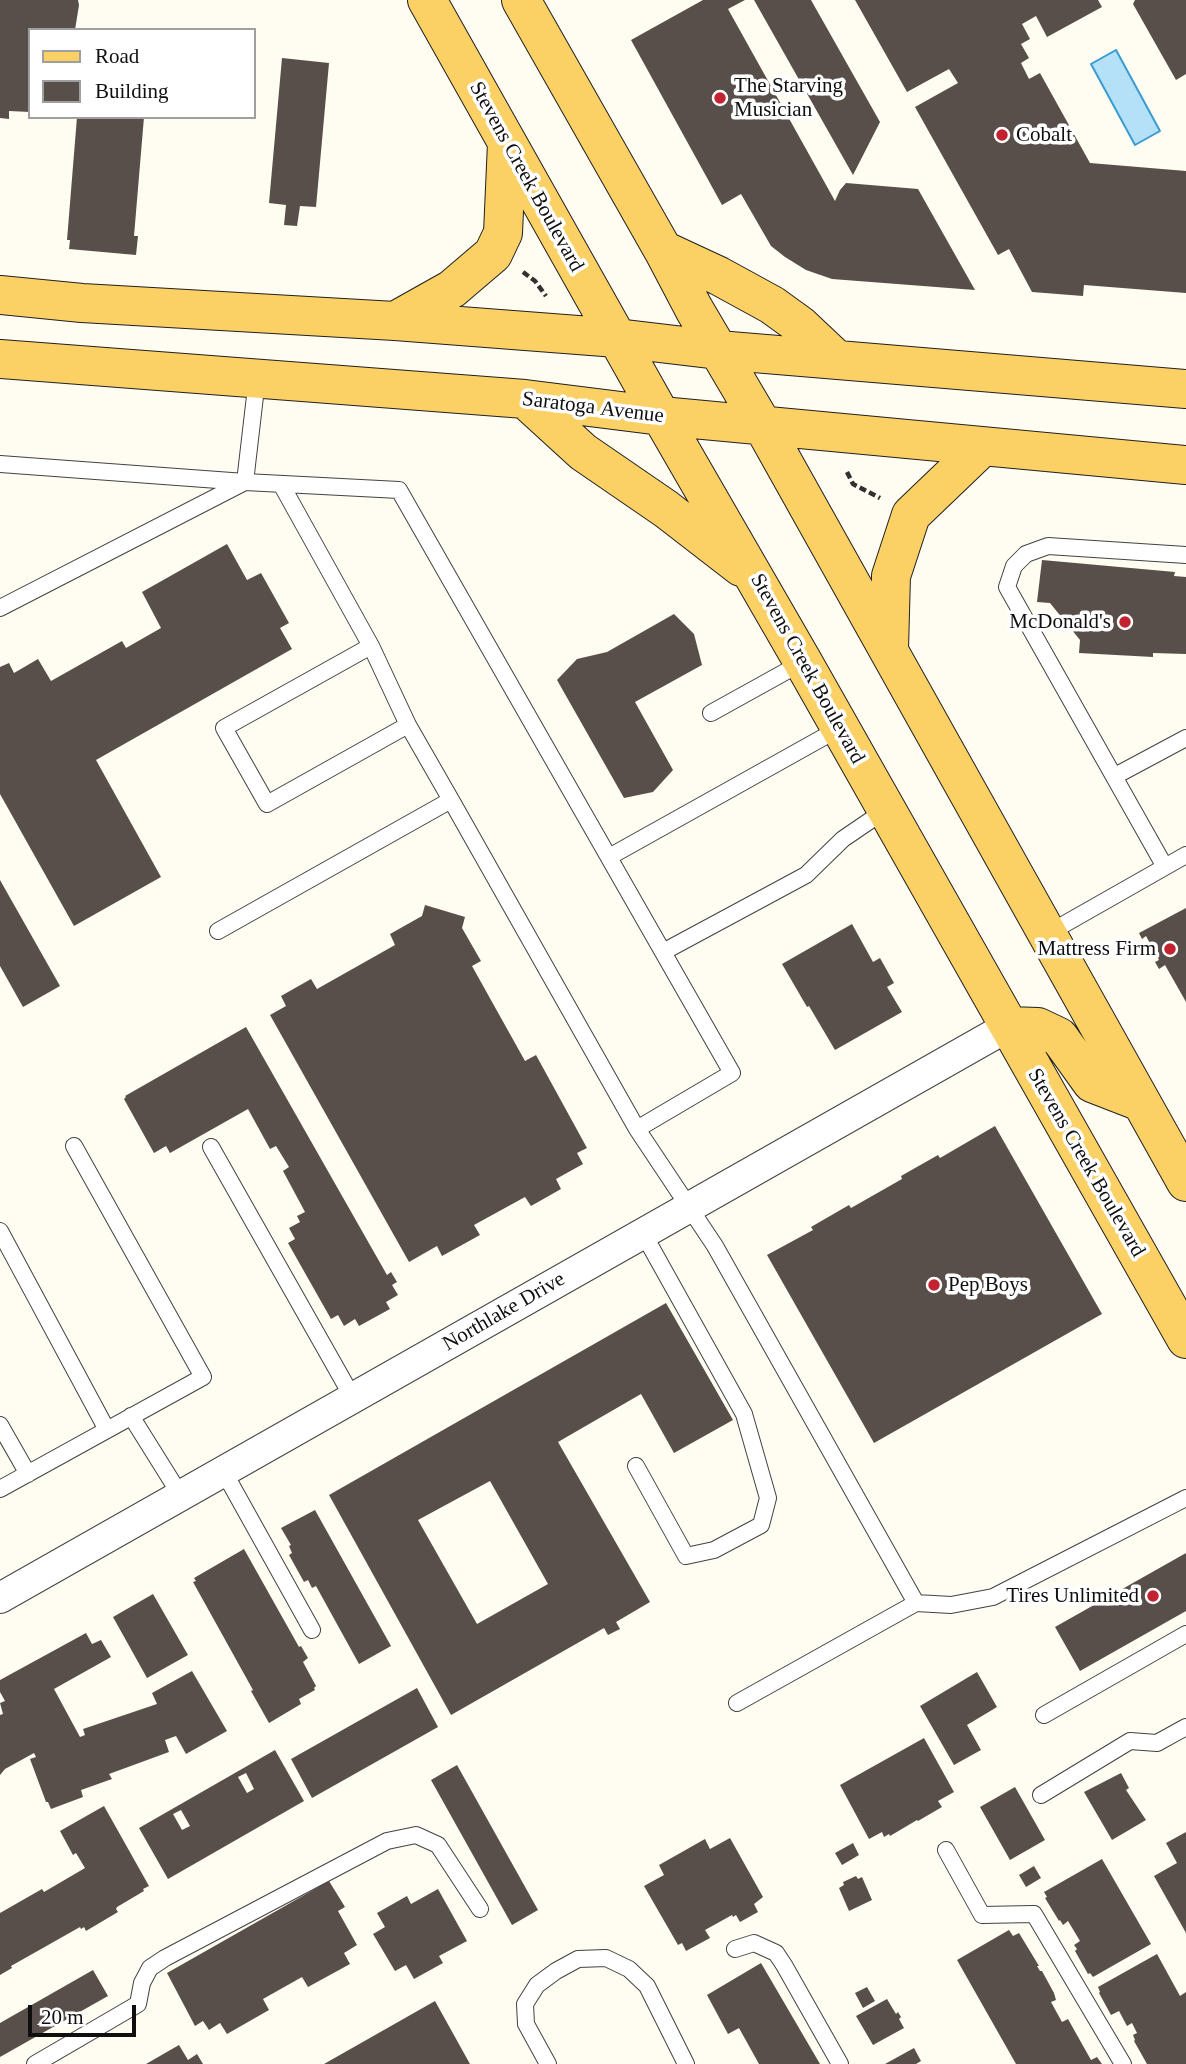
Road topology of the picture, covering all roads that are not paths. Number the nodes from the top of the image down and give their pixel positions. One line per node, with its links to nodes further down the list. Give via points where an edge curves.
1 (428, 0): 3 (main road, Stevens Creek Boulevard)
2 (529, 3): 4 (main road)
3 (507, 143): 6 (main road, via 503,233 493,254 452,289); 7 (main road, Stevens Creek Boulevard)
4 (663, 250): 8 (main road); 10 (main road, via 772,305)
5 (0, 295): 6 (main road)
6 (395, 321): 7 (main road)
7 (617, 338): 8 (main road); 14 (main road, Stevens Creek Boulevard)
8 (718, 350): 10 (main road); 15 (main road)
9 (0, 359): 11 (main road, Saratoga Avenue)
10 (836, 359): 12 (main road)
11 (257, 379): 13 (main road, Saratoga Avenue); 19 (lane)
12 (1186, 389)
13 (525, 399): 14 (main road, Saratoga Avenue); 22 (main road, via 583,452)
14 (661, 416): 15 (main road, Saratoga Avenue); 22 (main road, Stevens Creek Boulevard)
15 (763, 426): 16 (main road, Saratoga Avenue); 25 (main road)
16 (982, 447): 18 (main road, Saratoga Avenue); 25 (main road, via 911,516 891,576)
17 (0, 464): 19 (lane)
18 (1186, 466)
19 (245, 482): 20 (lane); 23 (lane)
20 (281, 484): 24 (lane); 35 (lane, via 399,490)
21 (1186, 555): 31 (lane, via 1048,546 1026,554 1014,566 1007,587)
22 (756, 578): 26 (main road, Stevens Creek Boulevard)
23 (0, 608)
24 (371, 646): 28 (lane); 28 (lane, via 224,728 267,804)
25 (889, 652): 38 (main road)
26 (803, 662): 27 (lane); 29 (main road, Stevens Creek Boulevard)
27 (711, 713)
28 (408, 724): 32 (lane)
29 (840, 727): 33 (main road, Stevens Creek Boulevard); 35 (lane)
30 (1186, 738): 31 (lane)
31 (1115, 776): 36 (lane)
32 (451, 800): 37 (lane); 42 (lane)
33 (887, 809): 39 (lane, via 843,839 806,875); 40 (main road, Stevens Creek Boulevard)
34 (1186, 855): 36 (lane)
35 (609, 858): 39 (lane)
36 (1165, 867): 38 (lane)
37 (218, 931)
38 (1047, 934): 41 (main road)
39 (663, 952): 42 (lane, via 733,1073)
40 (1009, 1026): 41 (main road, via 1038,1027 1059,1037 1092,1083); 46 (street, Northlake Drive); 49 (main road, Stevens Creek Boulevard)
41 (1141, 1102): 45 (main road)
42 (637, 1129): 46 (lane)
43 (74, 1146): 51 (lane, via 203,1377)
44 (211, 1147): 50 (lane)
45 (1186, 1182)
46 (689, 1208): 48 (street, Northlake Drive); 61 (lane, via 715,1245)
47 (0, 1231): 53 (lane)
48 (643, 1233): 50 (street, Northlake Drive); 54 (lane, via 744,1414 768,1498 761,1525 714,1550 686,1556)
49 (1186, 1339)
50 (353, 1398): 55 (street, Northlake Drive)
51 (131, 1416): 53 (lane); 58 (lane)
52 (0, 1425): 56 (lane)
53 (107, 1430): 56 (lane)
54 (636, 1466)
55 (224, 1472): 58 (street, Northlake Drive); 62 (lane)
56 (28, 1474): 57 (lane)
57 (0, 1489)
58 (181, 1496): 60 (street, Northlake Drive)
59 (1186, 1498): 61 (lane, via 993,1597 951,1605)
60 (0, 1598)
61 (916, 1603): 64 (lane)
62 (312, 1630)
63 (1186, 1634): 65 (lane)
64 (737, 1703)
65 (1044, 1715)
66 (1186, 1727): 67 (lane, via 1157,1743 1130,1741)
67 (1041, 1795)
68 (946, 1850): 75 (lane, via 982,1915 1034,1914)
69 (480, 1909): 71 (lane, via 438,1845 416,1835 387,1840 164,1958 150,1968 138,2004)
70 (735, 1949): 74 (lane, via 754,1943 776,1953)
71 (34, 2064)
72 (548, 2064): 73 (lane, via 526,2024 525,2004 537,1985 556,1971 578,1959 606,1958 629,1969 647,1986)
73 (686, 2064)
74 (840, 2064)
75 (1123, 2064)

